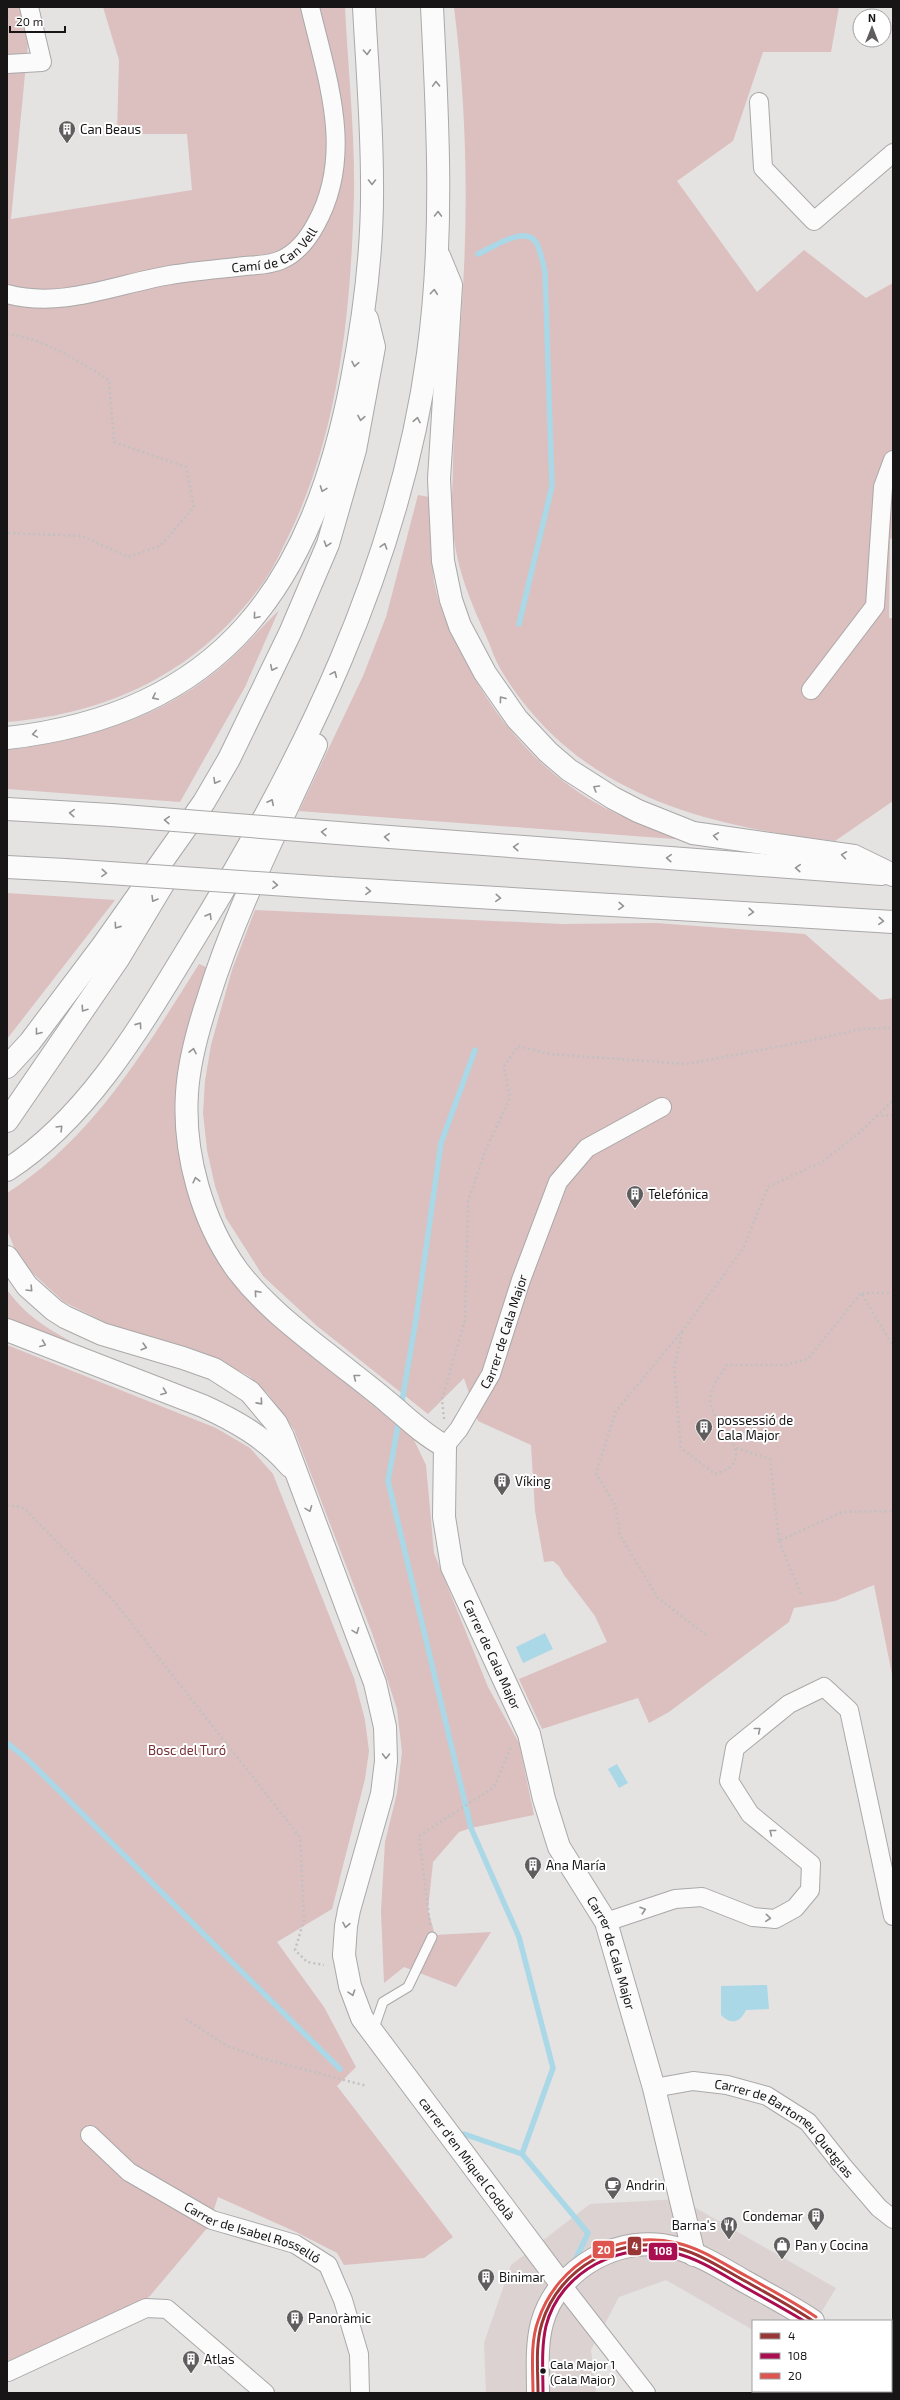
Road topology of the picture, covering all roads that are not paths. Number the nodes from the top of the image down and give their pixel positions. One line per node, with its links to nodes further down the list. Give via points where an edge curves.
1 (29, 7): 5 (street, via 42,62)
2 (310, 7): 9 (street, Camí de Can Vell, via 333,106 337,150 327,200 315,227 301,246 289,256 271,263 169,275 102,292 50,299 22,298)
3 (364, 7): 10 (main road, one-way to 10, via 372,183)
4 (432, 7): 8 (main road, one-way to 4, via 439,161)
5 (7, 64)
6 (759, 102): 7 (street, via 763,168 814,221)
7 (893, 153)
8 (437, 253): 13 (main road, one-way to 8, via 350,641 372,583 403,481 413,441 428,352); 19 (main road, one-way to 8, via 854,856 693,833 638,811 589,784 564,765 532,736 498,694 460,626 442,561 438,479 451,285)
9 (7, 294)
10 (365, 312): 14 (main road, one-way to 14, via 344,423 330,468 314,514 293,559 265,605 231,642 206,664 153,698 116,715 78,726); 15 (main road, one-way to 15, via 374,347 355,450 328,544 290,633 229,760)
11 (893, 460): 12 (street, via 883,487 875,606)
12 (811, 690)
13 (318, 710): 25 (main road, one-way to 13, via 30,1154 65,1123 92,1091 149,1010 242,859); 28 (main road, one-way to 13, via 430,1438 286,1322 259,1296 237,1269 206,1210 194,1168 187,1120 187,1093 190,1069 211,989 230,931 317,743)
14 (7, 738)
15 (204, 802): 22 (main road, one-way to 22, via 95,957 30,1042); 24 (main road, one-way to 24, via 191,837 118,958)
16 (7, 809): 19 (main road, one-way to 16, bridge)
17 (7, 867): 18 (main road)
18 (34, 867): 20 (main road); 21 (main road, one-way to 21, bridge, via 330,888)
19 (893, 875)
20 (7, 879)
21 (893, 922)
22 (7, 1067)
23 (662, 1107): 28 (street, Carrer de Cala Major, via 587,1148 558,1182 521,1280 491,1374 459,1429)
24 (7, 1121)
25 (7, 1170)
26 (7, 1257): 29 (main road, carrer d'en Miquel Codolà, one-way to 29, via 34,1293 54,1310 76,1323 102,1334 199,1363 240,1384 258,1400 276,1423)
27 (7, 1330): 29 (main road, one-way to 29, via 203,1406 232,1420 271,1447)
28 (445, 1446): 31 (main road, Carrer de Cala Major, via 444,1517 452,1567 529,1734 544,1799 559,1847)
29 (295, 1473): 33 (main road, carrer d'en Miquel Codolà, one-way to 33, via 375,1683 385,1727 386,1761 382,1794 349,1910 344,1955 355,2003 362,2018)
30 (893, 1916): 31 (street, one-way to 30, via 674,1899 702,1898 747,1915 775,1919 795,1908 810,1890 811,1864 750,1814 729,1781 735,1748 789,1704 824,1687 849,1710)
31 (606, 1922): 34 (main road, Carrer de Cala Major)
32 (432, 1937): 33 (lane, via 408,1987 383,2002)
33 (373, 2031): 38 (main road, carrer d'en Miquel Codolà)
34 (654, 2088): 36 (street, Carrer de Bartomeu Quetglas, via 693,2081 727,2085 766,2096 808,2122 879,2208); 37 (main road, Carrer de Cala Major)
35 (90, 2135): 42 (street, Carrer de Isabel Rosselló, via 129,2172 212,2220 295,2244 328,2264 343,2300 358,2354)
36 (893, 2219)
37 (694, 2255): 38 (main road, via 659,2244 621,2248 590,2261); 39 (main road)
38 (562, 2285): 43 (main road, via 546,2312 541,2330 538,2347); 44 (street)
39 (811, 2320)
40 (8, 2372): 41 (street, via 146,2308 167,2309)
41 (266, 2393)
42 (360, 2393)
43 (538, 2393)
44 (646, 2393)

